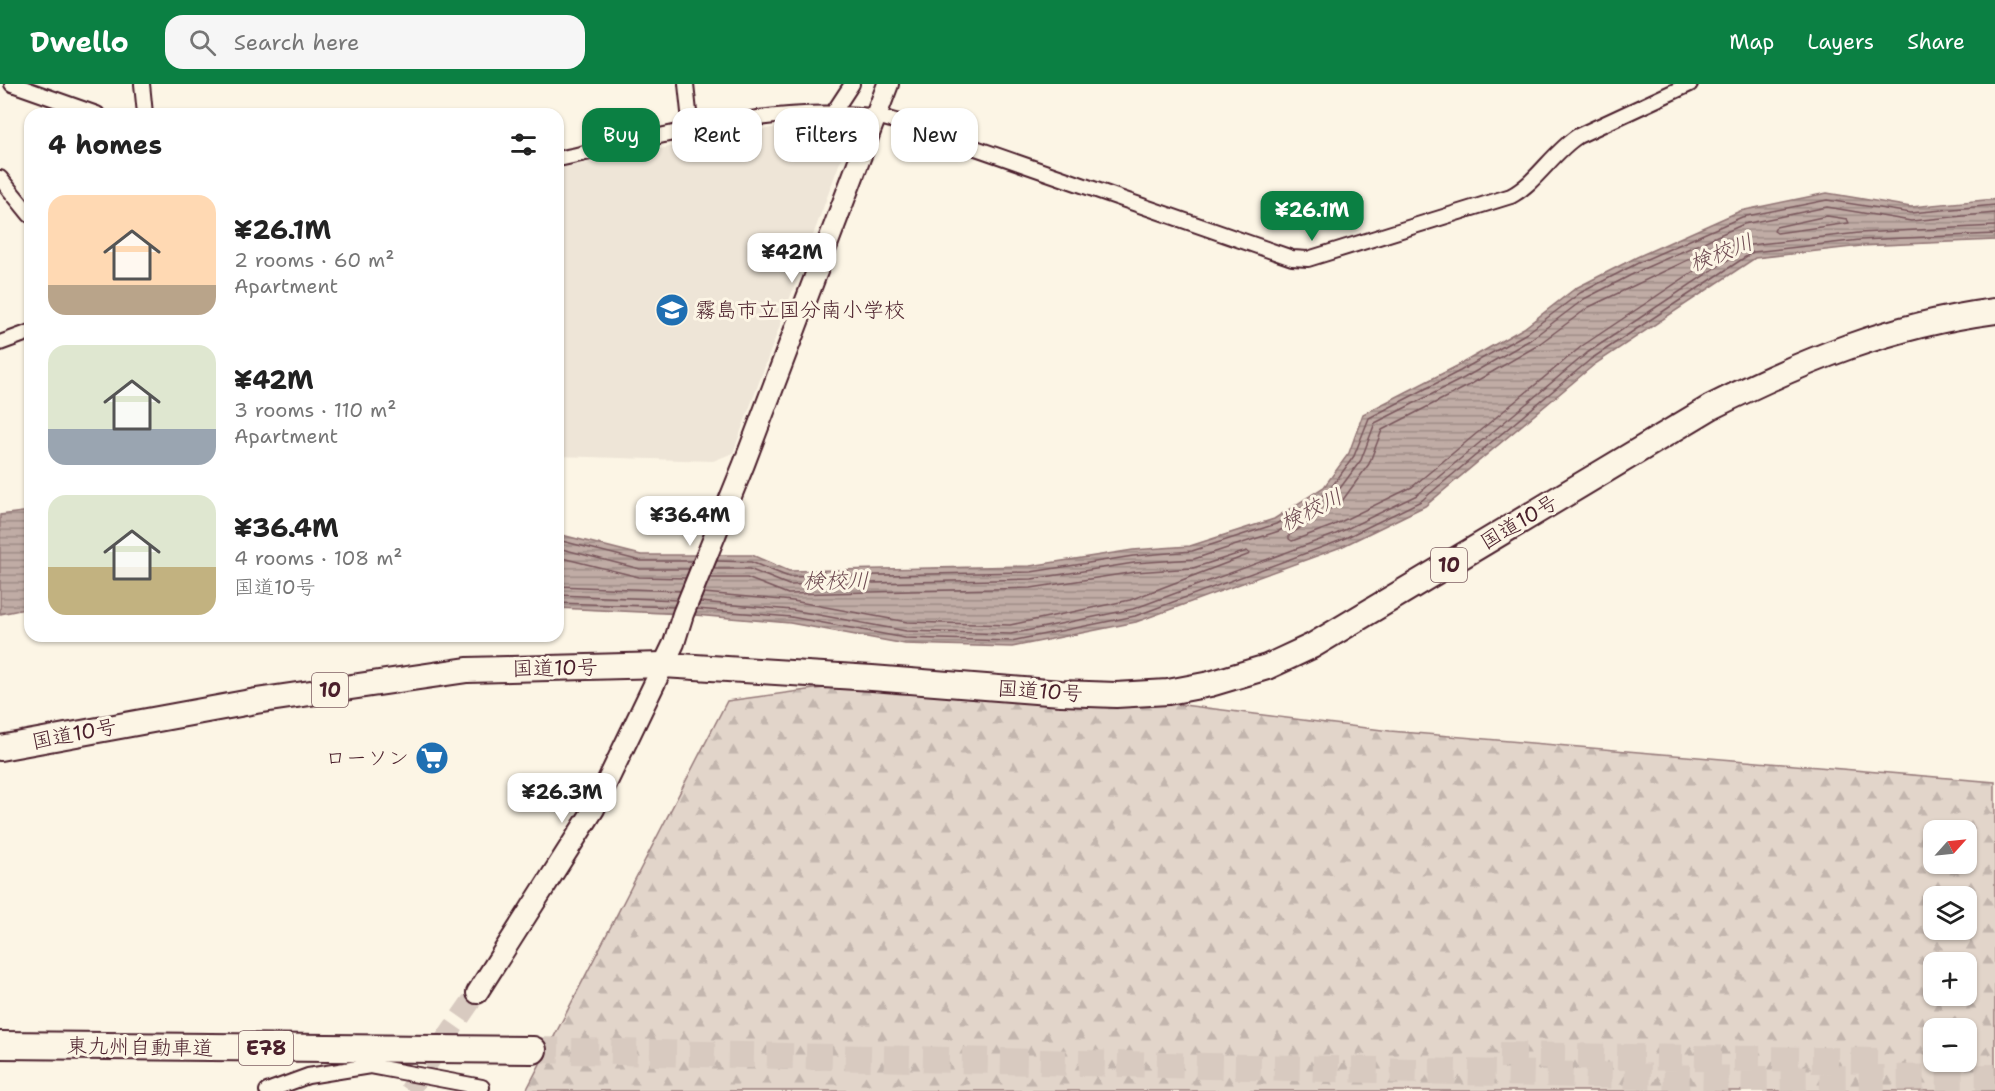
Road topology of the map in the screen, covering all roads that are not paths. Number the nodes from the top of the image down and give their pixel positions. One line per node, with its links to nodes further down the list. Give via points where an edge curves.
1 (12, 84): 7 (street)
2 (142, 84): 8 (street)
3 (686, 84): 9 (street)
4 (852, 84): 10 (street)
5 (888, 84): 11 (main road)
6 (1685, 85): 12 (street, via 1565,144 1511,196 1308,259 1292,258)
7 (80, 108)
8 (144, 108)
9 (689, 108)
10 (836, 108)
11 (878, 108)
12 (879, 117)
13 (672, 135): 14 (street)
14 (564, 158)
15 (858, 162): 21 (main road)
16 (0, 178): 17 (street)
17 (24, 207)
18 (1995, 311): 21 (highway, 国道10号 / 10, via 1876,337 1774,376 1711,407 1312,646 1267,667 1210,684 1168,692 1061,693)
19 (24, 334): 20 (street)
20 (0, 343)
21 (663, 665): 22 (highway, 国道10号 / 10, via 467,670 244,704); 23 (main road, via 594,809)
22 (0, 748)
23 (477, 993)
24 (0, 1031): 25 (highway, 東九州自動車道 / E78, via 532,1043)
25 (0, 1045)
26 (482, 1087): 27 (street, via 370,1066 308,1076)
27 (267, 1091)

